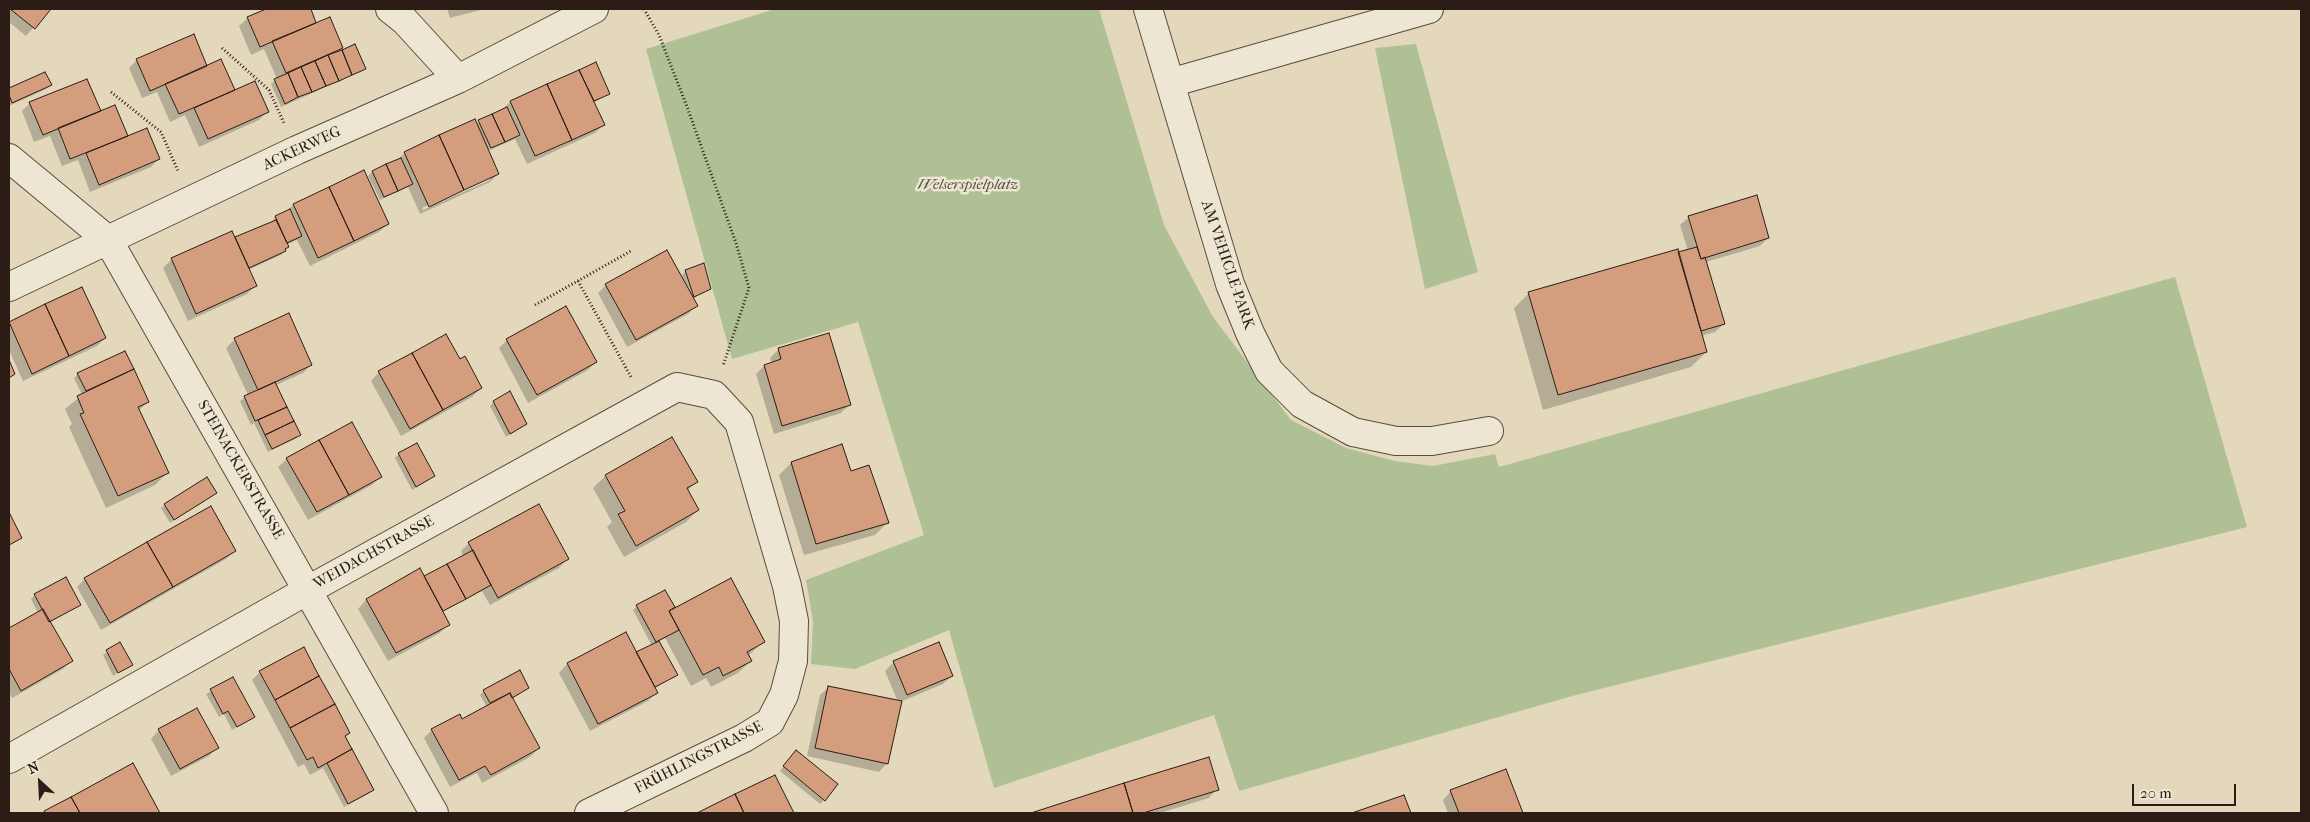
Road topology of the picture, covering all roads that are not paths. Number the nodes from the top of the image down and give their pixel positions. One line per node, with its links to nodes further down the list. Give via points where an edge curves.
1 (390, 9): 5 (street)
2 (594, 9): 5 (street, ACKERWEG)
3 (1148, 9): 6 (street, AM VEHICLE-PARK)
4 (1429, 9): 6 (street)
5 (458, 79): 8 (street, ACKERWEG, via 297,150)
6 (1170, 83): 11 (street, AM VEHICLE-PARK, via 1230,284 1269,371 1302,404 1353,432 1396,441 1432,441)
7 (9, 158): 8 (street, STEINACKERSTRASSE)
8 (108, 240): 9 (street, ACKERWEG); 12 (street, STEINACKERSTRASSE)
9 (9, 287)
10 (739, 422): 12 (street, WEIDACHSTRASSE, via 714,396 677,387); 15 (street, FRÜHLINGSTRASSE, via 787,586 794,621 793,661 784,695 770,722 744,738)
11 (1489, 430)
12 (308, 590): 13 (street, WEIDACHSTRASSE); 14 (street, STEINACKERSTRASSE)
13 (9, 759)
14 (434, 813)
15 (590, 813)

